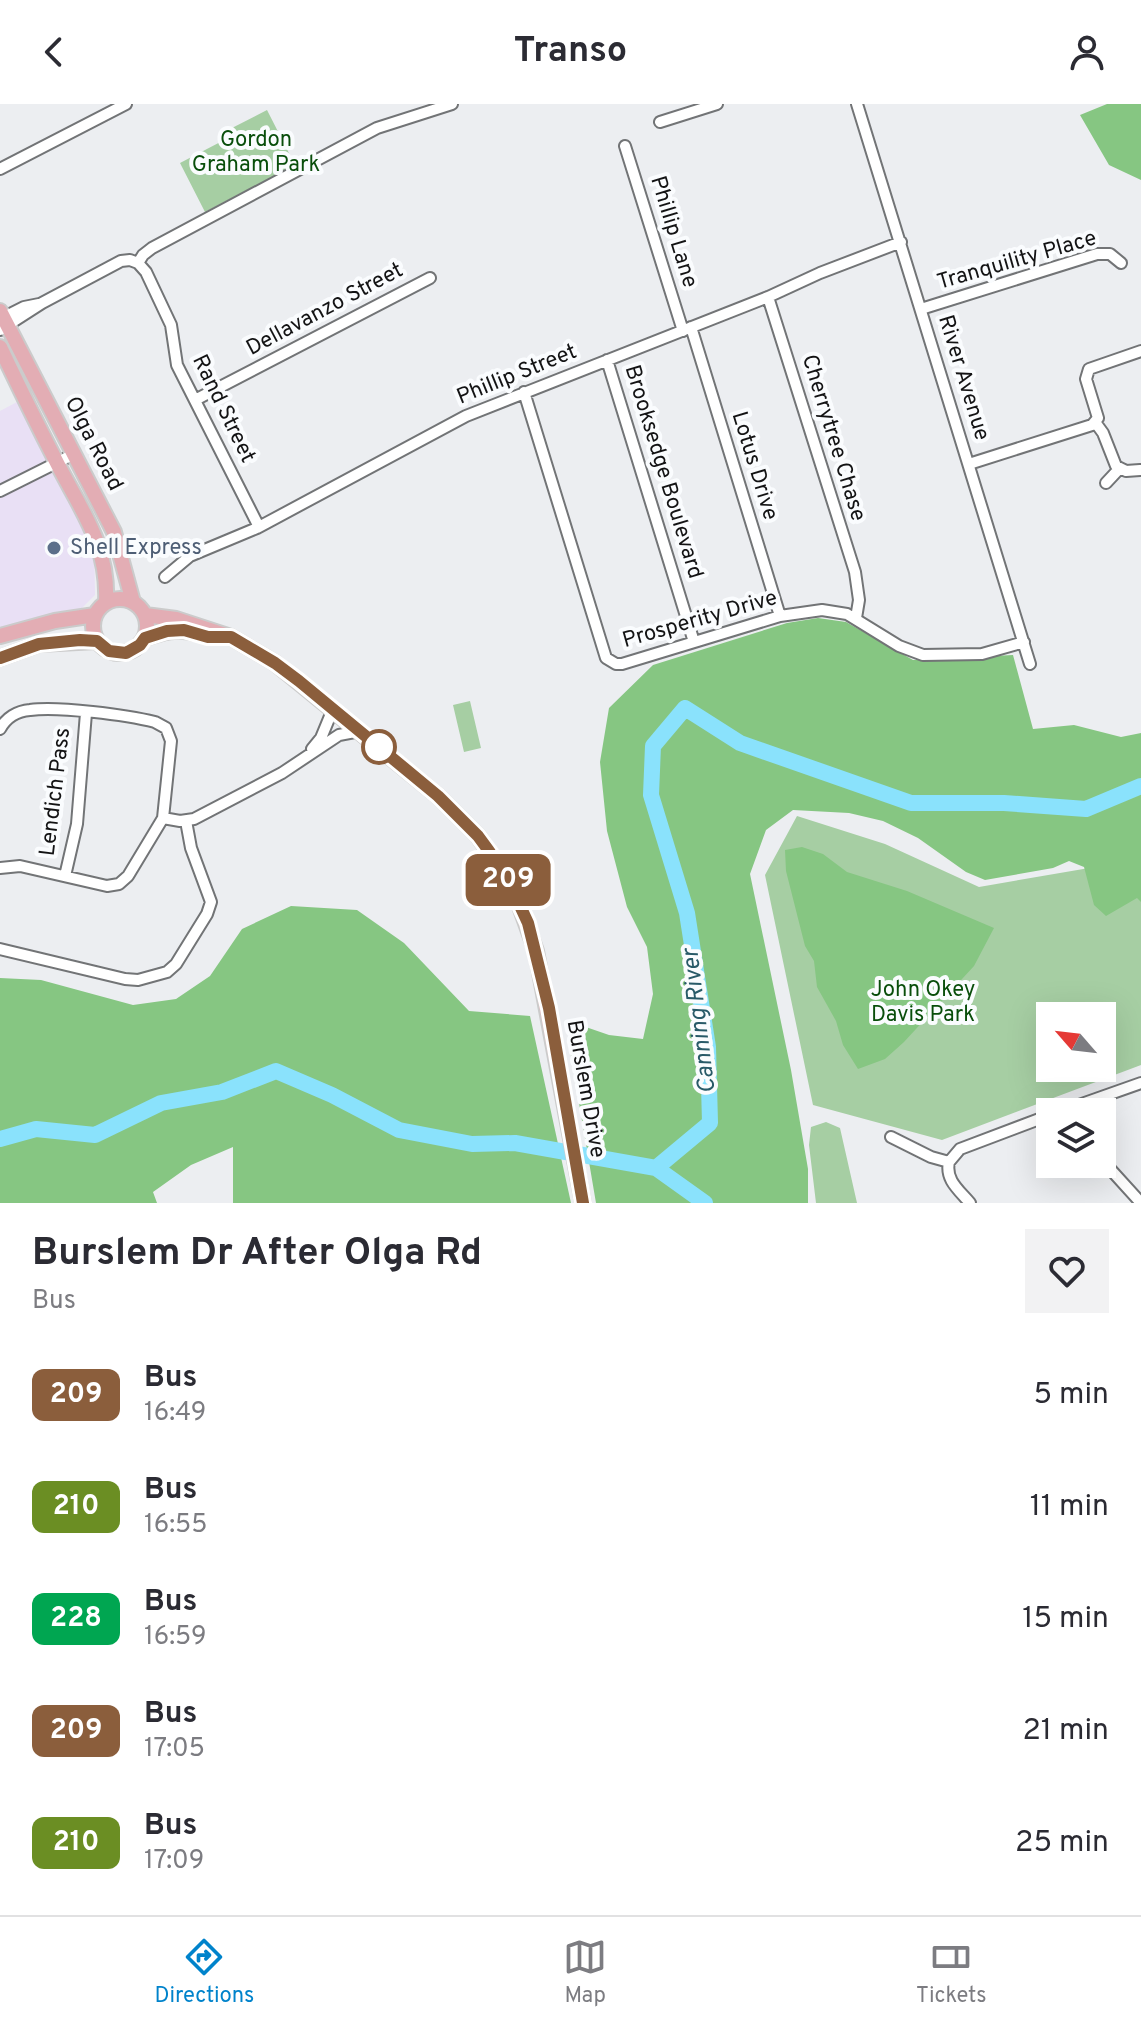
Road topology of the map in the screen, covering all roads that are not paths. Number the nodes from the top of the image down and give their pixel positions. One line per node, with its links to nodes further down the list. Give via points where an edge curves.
1 (126, 104): 7 (street)
2 (452, 104): 9 (street, via 377,128 152,248)
3 (717, 104): 5 (street)
4 (857, 104): 8 (street, River Avenue)
5 (660, 122)
6 (625, 146): 15 (street, Phillip Lane)
7 (0, 169)
8 (901, 242): 12 (street, Phillip Street); 13 (street, River Avenue)
9 (138, 263): 14 (street, via 121,261); 20 (street, Rand Street, via 171,325 177,365)
10 (1121, 263): 13 (street, Tranquility Place, via 1110,254 1097,254)
11 (430, 278): 20 (street, Dellavanzo Street)
12 (768, 297): 15 (street, Phillip Street); 38 (street, Cherrytree Chase, via 855,572)
13 (921, 309): 24 (street, River Avenue)
14 (2, 321): 22 (main road, Olga Road)
15 (687, 329): 18 (street, Phillip Street); 37 (street, Lotus Drive)
16 (0, 347): 23 (main road, Olga Road)
17 (1141, 351): 21 (street, via 1089,369 1086,379)
18 (607, 360): 19 (street, Phillip Street); 45 (street, Brooksedge Boulevard)
19 (524, 392): 30 (street, Phillip Street, via 466,416); 45 (street, Prosperity Drive, via 606,658 622,664)
20 (195, 400): 30 (street, Rand Street)
21 (1095, 422): 24 (street); 25 (street)
22 (72, 455): 23 (street); 28 (main road, Olga Road)
23 (57, 462): 29 (street); 31 (main road, Olga Road)
24 (969, 464): 46 (street, River Avenue)
25 (1120, 468): 26 (street); 27 (street)
26 (1140, 470)
27 (1106, 483)
28 (90, 486): 31 (main road, via 105,531); 33 (main road, Olga Road, via 121,552)
29 (0, 491)
30 (259, 527): 32 (street, Phillip Street, via 190,556)
31 (99, 545): 34 (main road, Olga Road)
32 (165, 577)
33 (133, 602): 34 (main road); 36 (main road)
34 (106, 603): 35 (main road)
35 (95, 615): 39 (main road); 44 (main road)
36 (145, 615): 41 (main road, Burslem Drive); 42 (main road)
37 (780, 616): 38 (street, Prosperity Drive, via 822,610); 45 (street, Prosperity Drive)
38 (851, 616): 46 (street, via 923,655 982,654)
39 (55, 621): 40 (main road); 43 (main road)
40 (0, 636)
41 (231, 637): 42 (main road, Burslem Drive, via 184,630); 51 (main road, Burslem Drive, via 275,663)
42 (145, 638): 44 (main road, Burslem Drive, via 126,653 109,651)
43 (80, 640): 44 (main road, Burslem Drive); 47 (main road, Burslem Drive)
44 (97, 641)
45 (694, 642)
46 (1024, 642): 50 (street, River Avenue)
47 (39, 644): 48 (main road); 49 (main road, Burslem Drive)
48 (0, 648)
49 (0, 658)
50 (1030, 664)
51 (333, 709): 54 (main road, Burslem Drive); 55 (street, via 321,738)
52 (86, 713): 53 (street, via 29,710 4,721); 56 (street, via 140,718 166,728 171,741); 59 (street, Lendich Pass, via 77,824)
53 (0, 729)
54 (360, 731): 55 (street, via 339,735); 67 (main road, Burslem Drive, via 456,813 509,882 536,951)
55 (303, 760): 57 (street)
56 (163, 818): 57 (street); 59 (street, via 119,884)
57 (186, 821): 60 (street, via 211,902 167,972 125,979)
58 (0, 868): 59 (street, via 20,866)
59 (65, 876)
60 (0, 949)
61 (1141, 1083): 62 (street)
62 (1099, 1098)
63 (1036, 1120): 65 (street, via 960,1149)
64 (891, 1137): 65 (street)
65 (949, 1162): 68 (street, via 949,1179)
66 (1116, 1175): 69 (street)
67 (583, 1203)
68 (970, 1203)
69 (1141, 1203)

